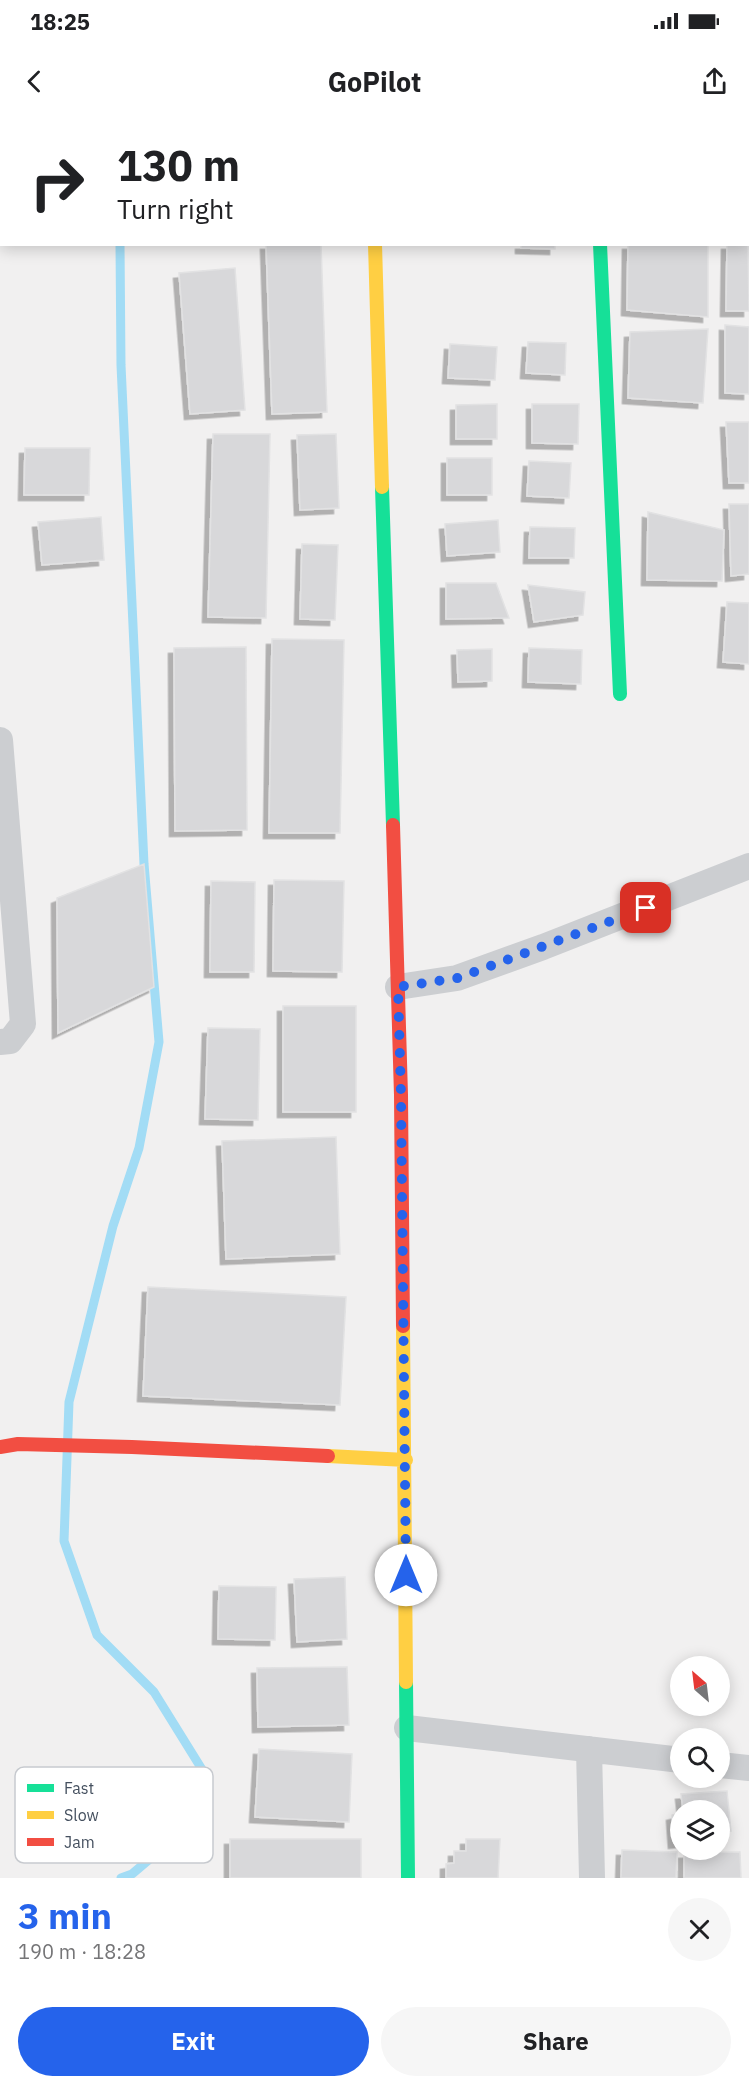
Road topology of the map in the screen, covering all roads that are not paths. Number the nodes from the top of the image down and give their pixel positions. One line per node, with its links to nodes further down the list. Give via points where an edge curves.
1 (375, 246): 6 (street)
2 (600, 246): 3 (street)
3 (620, 694)
4 (0, 740): 7 (street, via 23,1024 10,1041)
5 (749, 866): 6 (street, via 458,978)
6 (398, 987): 9 (street)
7 (0, 1042)
8 (0, 1447): 9 (street, via 132,1447)
9 (406, 1460): 10 (street)
10 (407, 1728): 11 (street); 15 (street)
11 (589, 1749): 12 (street); 16 (street)
12 (670, 1759)
13 (730, 1766): 14 (street)
14 (749, 1768)
15 (408, 1878)
16 (592, 1878)

